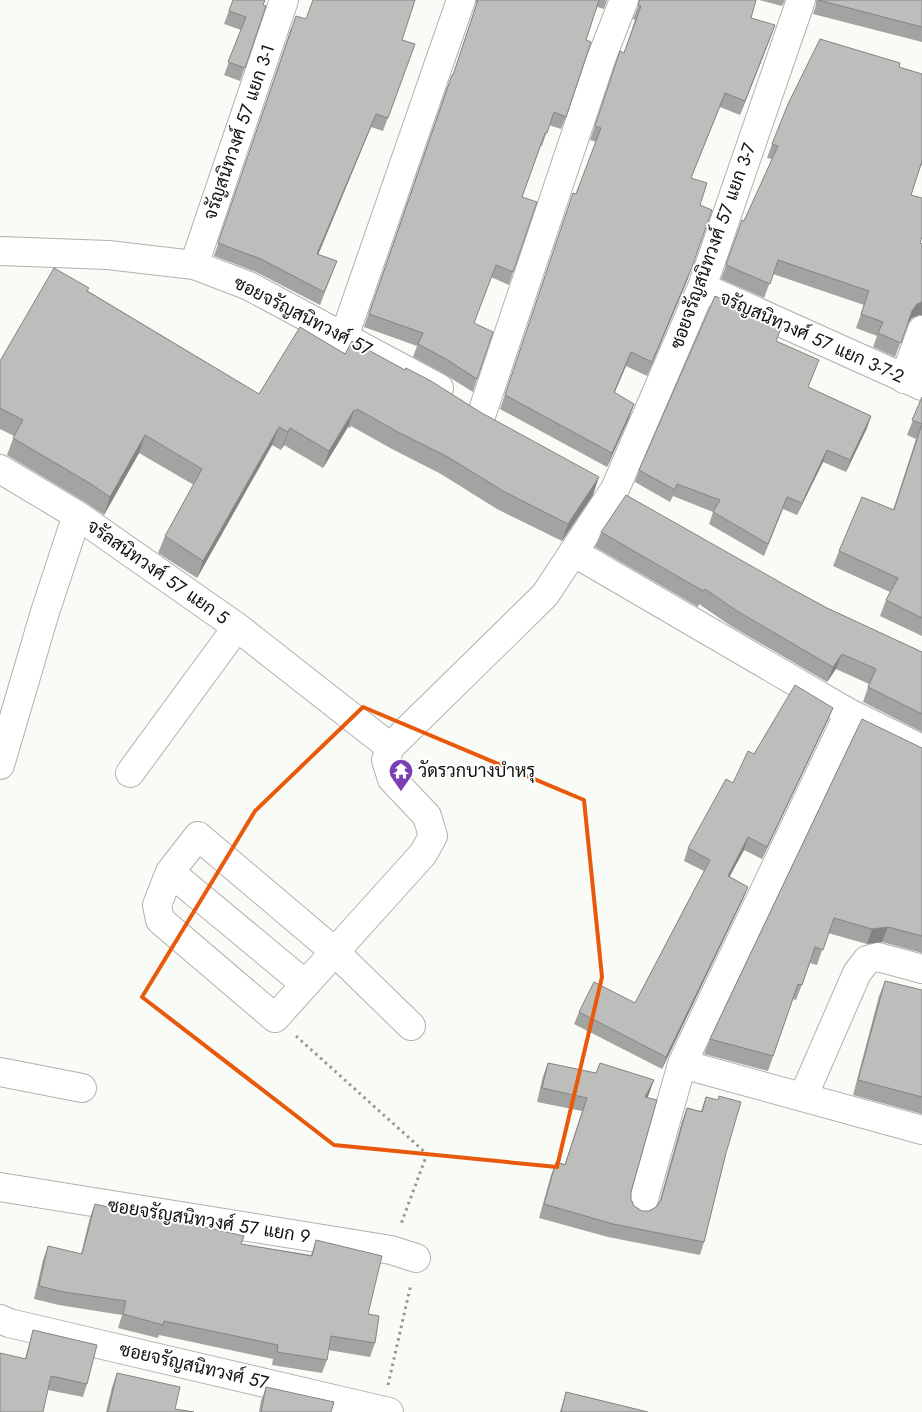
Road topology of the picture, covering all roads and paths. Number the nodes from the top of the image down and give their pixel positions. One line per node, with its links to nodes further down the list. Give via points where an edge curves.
1 (284, 0): 6 (street, จรัญสนิทวงศ์ 57 แยก 3-1)
2 (460, 0): 9 (street)
3 (624, 0): 11 (street)
4 (801, 0): 7 (street, ซอยจรัญสนิทวงศ์ 57 แยก 3-7)
5 (0, 251): 6 (street, ซอยจรัญสนิทวงศ์ 57, via 108,255)
6 (194, 265): 9 (street, ซอยจรัญสนิทวงศ์ 57, via 249,286)
7 (702, 287): 10 (street, จรัญสนิทวงศ์ 57 แยก 3-7-2); 15 (street, ซอยจรัญสนิทวงศ์ 57 แยก 3-7)
8 (922, 330): 10 (street)
9 (344, 337): 11 (street, ซอยจรัญสนิทวงศ์ 57, via 433,385)
10 (913, 382)
11 (481, 416): 12 (street, ซอยจรัญสนิทวงศ์ 57)
12 (506, 429)
13 (0, 469): 16 (street, จรัลสนิทวงศ์ 57 แยก 5)
14 (590, 475): 15 (street)
15 (624, 494): 17 (street, ซอยจรัญสนิทวงศ์ 57 แยก 3-7)
16 (77, 515): 18 (street, จรัลสนิทวงศ์ 57 แยก 5); 22 (street)
17 (574, 552): 19 (street); 20 (street, ซอยจรัญสนิทวงศ์ 57 แยก 3-7, via 545,595)
18 (237, 627): 20 (street); 23 (street, จรัลสนิทวงศ์ 57 แยก 5)
19 (849, 713): 21 (street); 30 (street)
20 (390, 747): 25 (street, via 386,760 392,779 427,816 433,836 424,854)
21 (922, 749)
22 (0, 765)
23 (130, 773)
24 (170, 872): 25 (street, via 198,836); 27 (street); 28 (street, via 157,905 160,920)
25 (335, 952): 27 (street); 29 (street)
26 (922, 969): 33 (street, via 878,957 867,960 857,973)
27 (306, 984): 28 (street)
28 (275, 1018): 37 (path, via 427,1154)
29 (411, 1026)
30 (682, 1064): 33 (street); 36 (street)
31 (0, 1072): 32 (street)
32 (82, 1088)
33 (803, 1097): 34 (street)
34 (922, 1130)
35 (0, 1187): 37 (street, ซอยจรัญสนิทวงศ์ 57 แยก 9)
36 (641, 1209)
37 (391, 1250): 38 (street, ซอยจรัญสนิทวงศ์ 57 แยก 9)
38 (416, 1258): 40 (path)
39 (0, 1319): 40 (street, ซอยจรัญสนิทวงศ์ 57)
40 (386, 1411)

